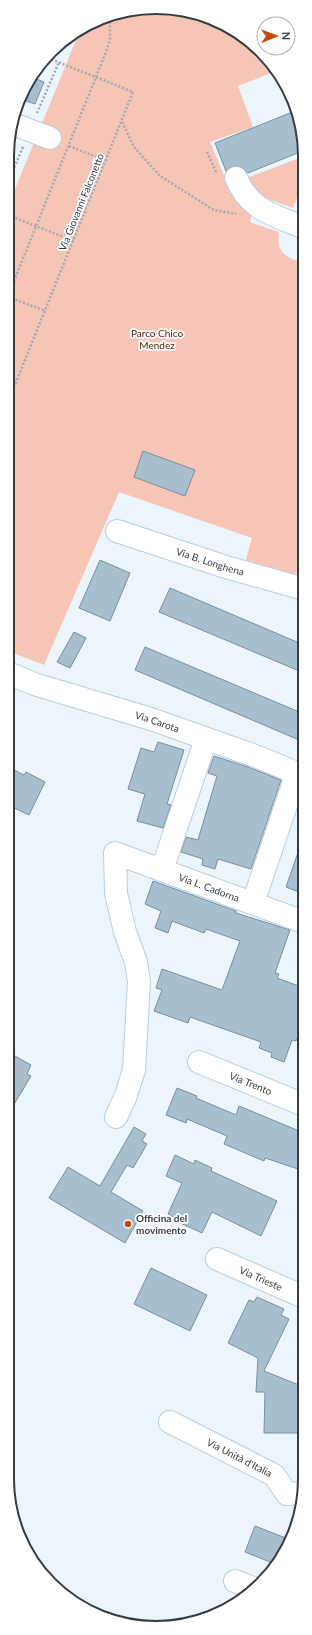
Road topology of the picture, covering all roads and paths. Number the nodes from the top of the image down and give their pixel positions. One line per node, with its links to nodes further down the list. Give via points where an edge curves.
1 (110, 22): 3 (path, via 110,40)
2 (52, 60): 3 (path, Via Giovanni Falconetto)
3 (96, 77): 4 (path, Via Giovanni Falconetto, via 133,92); 6 (path)
4 (122, 122): 7 (path, Via Giovanni Falconetto); 9 (path, via 134,147 160,176 214,210)
5 (18, 126): 6 (street)
6 (60, 142): 7 (path); 11 (path)
7 (107, 161): 13 (path, Via Giovanni Falconetto)
8 (236, 178): 9 (street)
9 (249, 212): 12 (street)
10 (14, 217): 11 (path)
11 (37, 226): 13 (path); 14 (path)
12 (298, 226)
13 (74, 241): 16 (path, Via Giovanni Falconetto)
14 (14, 282)
15 (14, 298): 16 (path)
16 (46, 311): 17 (path, Via Giovanni Falconetto)
17 (14, 388)
18 (117, 531): 19 (street, Via B. Longhena)
19 (298, 587)
20 (14, 676): 21 (street, Via Carota, via 34,684 152,719)
21 (206, 739): 22 (street, Via Carota); 24 (street)
22 (298, 774)
23 (298, 783): 25 (street)
24 (162, 870): 25 (street, Via L. Cadorna); 29 (street, Via L. Cadorna, via 115,853 116,893 136,962 138,982 134,1070)
25 (253, 903): 26 (street, Via L. Cadorna)
26 (298, 920)
27 (198, 1062): 28 (street, Via Trento)
28 (298, 1103)
29 (116, 1117)
30 (217, 1259): 31 (street, Via Trieste)
31 (298, 1294)
32 (170, 1422): 33 (street, Via Unità d'Italia, via 274,1475)
33 (295, 1494)
34 (235, 1581): 35 (street)
35 (249, 1586)

